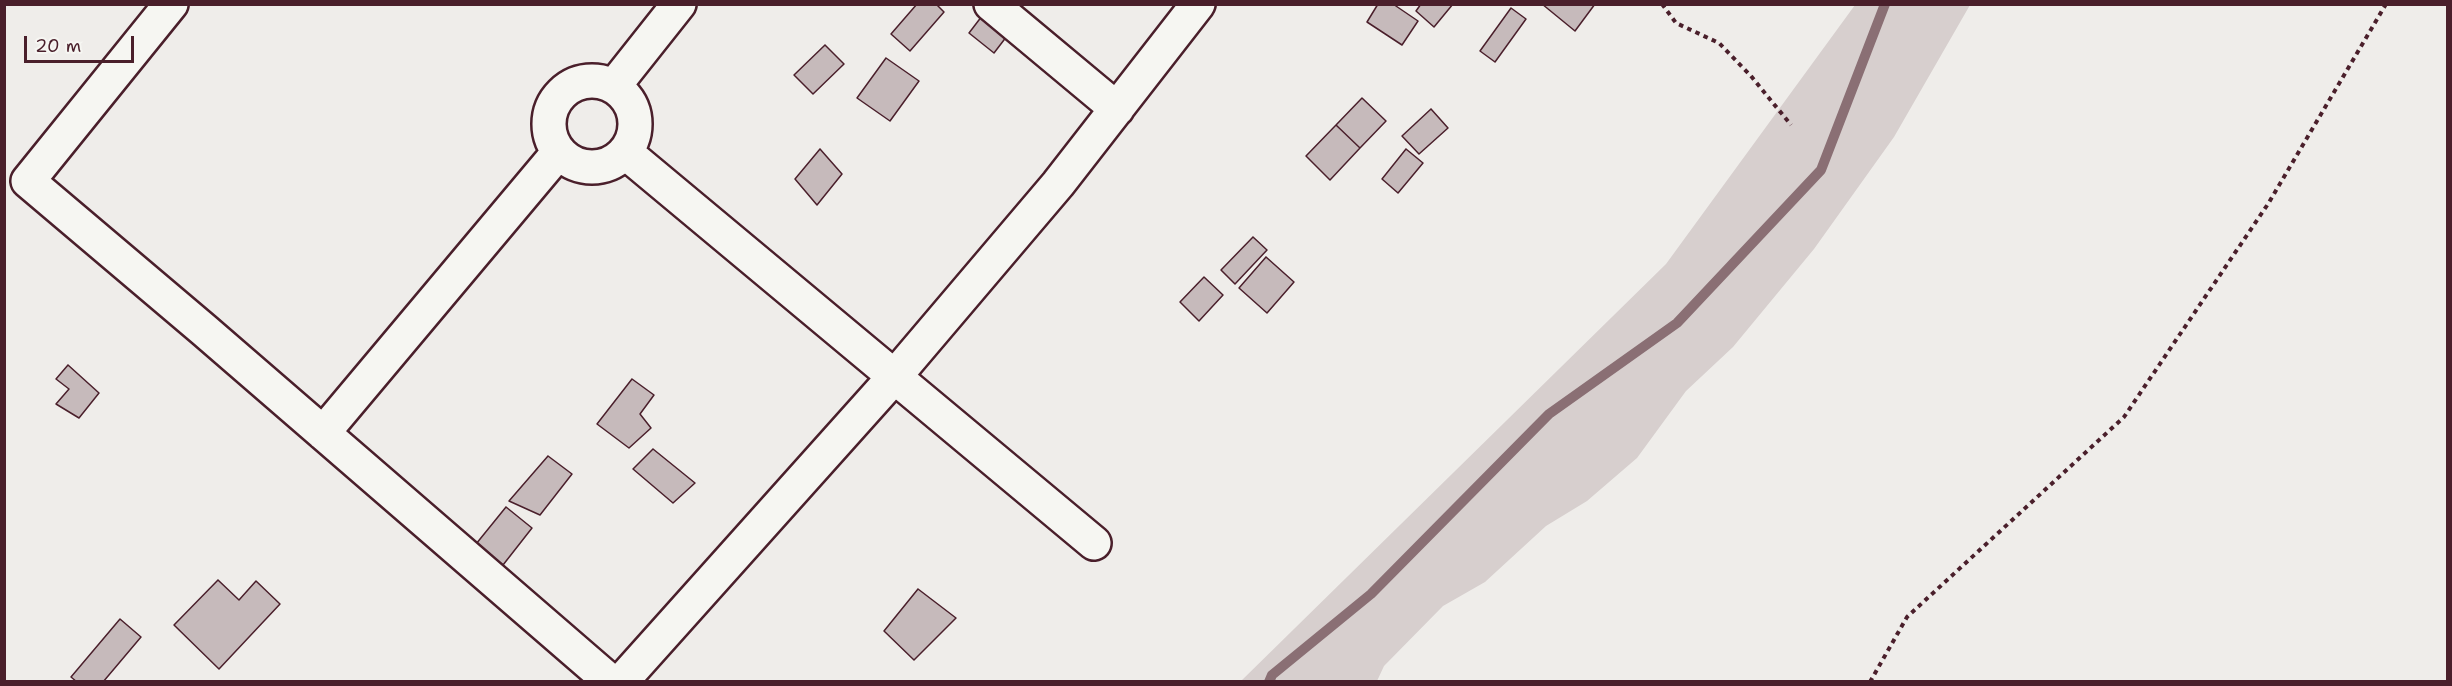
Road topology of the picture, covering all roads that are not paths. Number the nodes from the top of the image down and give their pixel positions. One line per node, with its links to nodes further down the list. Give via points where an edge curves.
1 (171, 4): 10 (street, via 28,181)
2 (679, 4): 5 (street)
3 (991, 4): 6 (street)
4 (1198, 4): 6 (street)
5 (614, 86): 7 (street, via 625,96 636,124); 8 (street, via 584,81 559,96 548,124)
6 (1117, 109): 9 (street)
7 (625, 152): 8 (street, via 614,162 584,168); 9 (street)
8 (558, 153): 10 (street)
9 (895, 376): 11 (street); 13 (street)
10 (323, 433): 12 (street)
11 (1094, 543)
12 (611, 681)
13 (621, 681)

